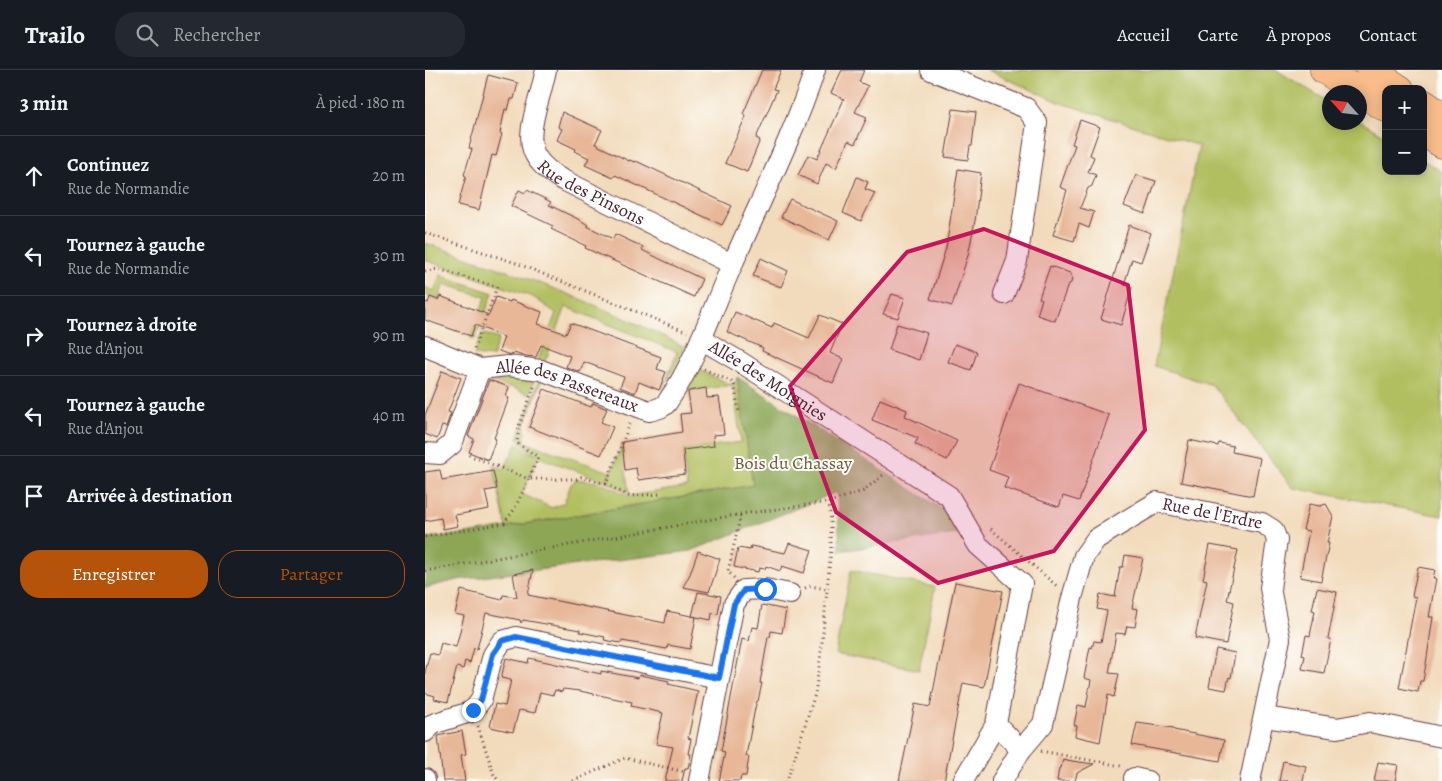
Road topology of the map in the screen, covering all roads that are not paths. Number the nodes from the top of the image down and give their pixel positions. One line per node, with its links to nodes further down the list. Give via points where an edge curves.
1 (546, 70): 12 (street, Rue des Pinsons, via 531,131 532,146 547,171)
2 (815, 70): 12 (street, via 772,177)
3 (931, 70): 13 (street, via 1026,108 1037,123 1017,261)
4 (1324, 70): 7 (highway)
5 (1370, 70): 6 (highway)
6 (1394, 85)
7 (1382, 106)
8 (1427, 106): 9 (highway)
9 (1442, 116)
10 (1427, 135): 11 (highway)
11 (1442, 144)
12 (732, 264): 14 (street)
13 (1004, 294)
14 (701, 339): 16 (street, Allée des Passereaux, via 667,403 660,409 649,411 541,370); 21 (street, Allée des Moignies, via 949,496 978,545 1022,584)
15 (425, 346): 16 (street, Allée des Passereaux)
16 (474, 366): 17 (street, via 452,444 440,454)
17 (425, 453)
18 (790, 594): 19 (street, via 765,589 744,590 734,604)
19 (719, 678): 22 (street, via 516,637 502,641 493,654 481,700 473,710 433,724); 25 (street)
20 (1264, 717): 23 (street, via 1337,728 1370,722); 24 (street, Rue de l'Erdre, via 1280,639 1270,588 1277,540 1273,530 1263,523 1157,502 1096,539 1084,556 1043,724); 28 (street, Rue de l'Erdre)
21 (996, 724): 24 (street); 26 (street)
22 (425, 732)
23 (1442, 737)
24 (1025, 746): 27 (street, Rue de l'Erdre)
25 (700, 778)
26 (963, 781)
27 (1002, 781)
28 (1250, 781)

